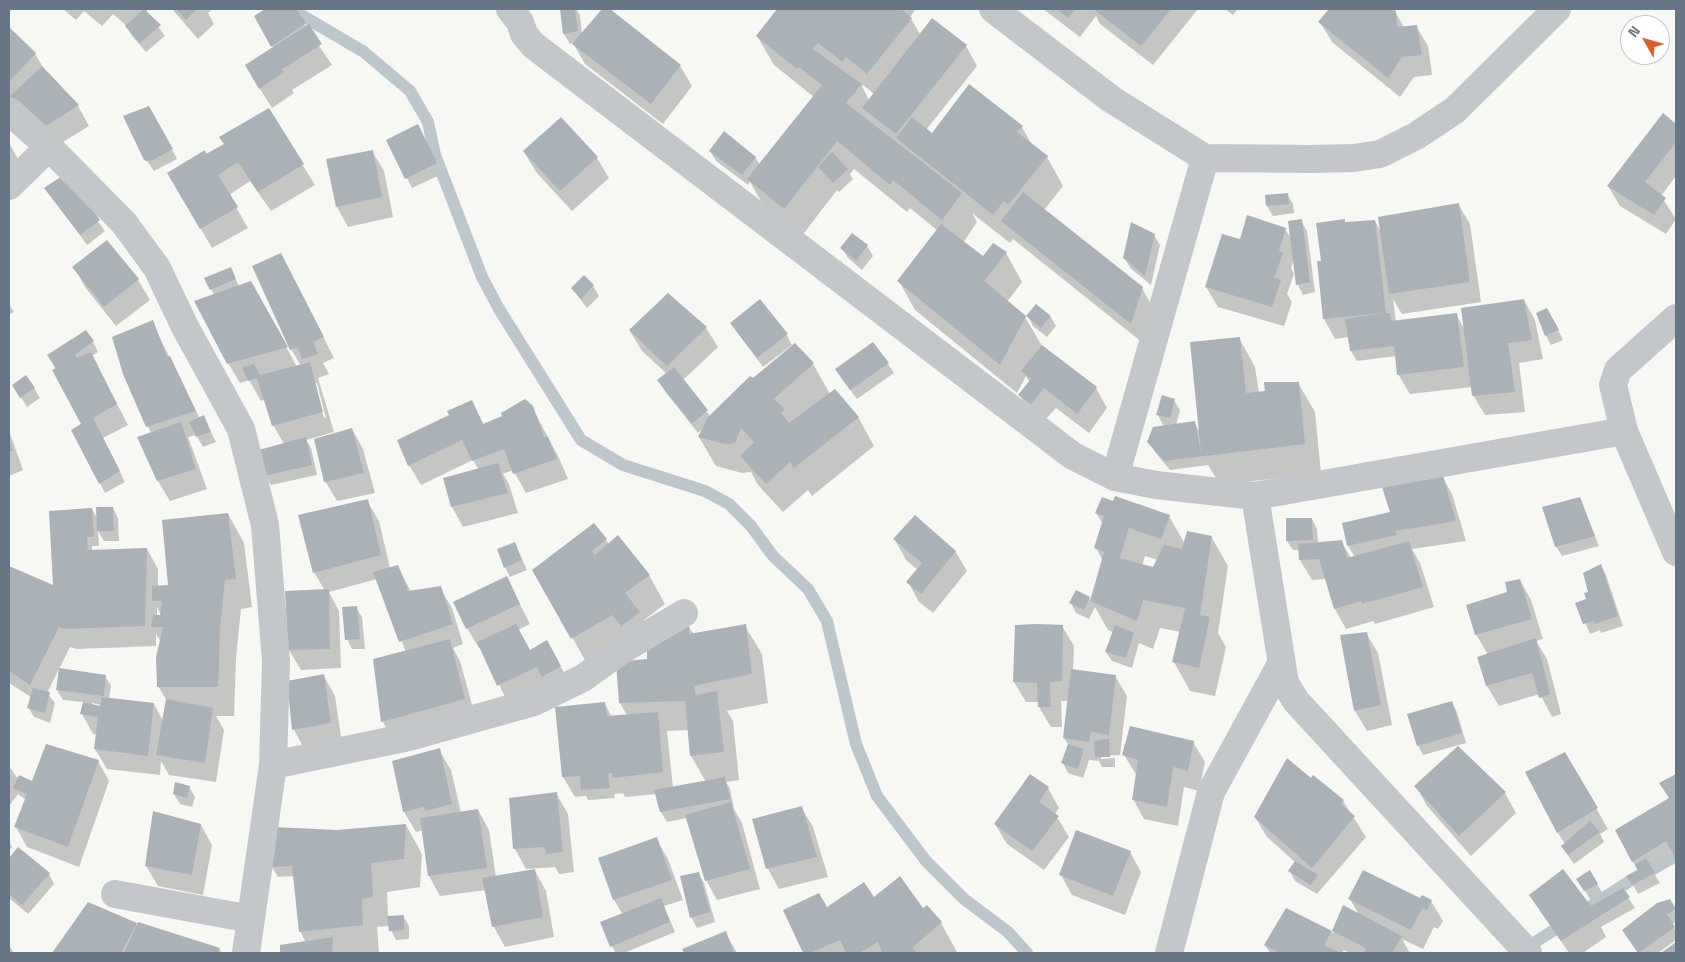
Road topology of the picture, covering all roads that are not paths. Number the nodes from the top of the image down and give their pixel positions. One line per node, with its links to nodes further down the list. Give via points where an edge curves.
1 (993, 9): 6 (street, via 1111,99)
2 (1557, 9): 6 (street, via 1455,110 1416,136 1380,154 1354,158)
3 (517, 13): 10 (street, via 524,34 541,51 1073,456)
4 (9, 111): 5 (street)
5 (49, 147): 7 (street); 15 (street, via 124,223 157,268 241,429 265,525 276,662)
6 (1205, 158): 10 (street)
7 (9, 186)
8 (1676, 318): 9 (street, via 1618,370 1613,385)
9 (1624, 431): 11 (street); 12 (street)
10 (1115, 477): 11 (street)
11 (1255, 496): 14 (street)
12 (1676, 552)
13 (684, 613): 15 (street, via 583,678 534,702 408,737)
14 (1282, 664): 18 (street, via 1285,683 1296,701); 20 (street, via 1211,792)
15 (272, 765): 17 (street)
16 (115, 894): 17 (street)
17 (251, 918): 19 (street)
18 (1521, 945)
19 (246, 953)
20 (1169, 953)

